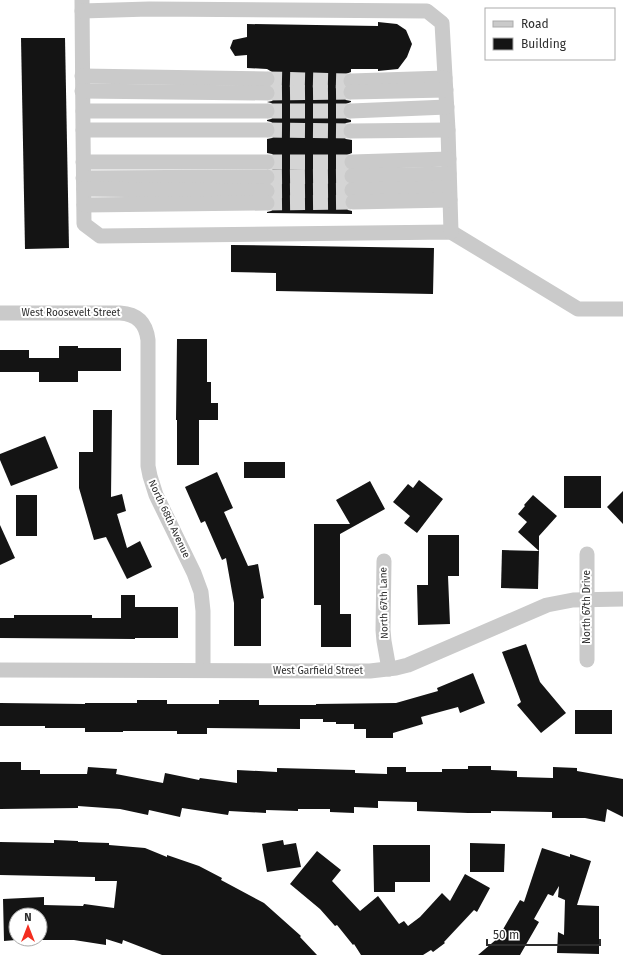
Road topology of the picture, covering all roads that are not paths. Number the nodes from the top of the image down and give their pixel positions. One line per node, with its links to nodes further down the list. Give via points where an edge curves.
1 (82, 5): 2 (street); 3 (street, via 157,9 427,11 442,23)
2 (82, 76): 5 (street); 5 (street, via 267,86)
3 (446, 84): 4 (street); 6 (street)
4 (351, 86)
5 (82, 91): 7 (street)
6 (447, 107): 9 (street); 12 (street)
7 (83, 111): 8 (street); 10 (street)
8 (267, 111)
9 (351, 111)
10 (83, 130): 11 (street); 15 (street)
11 (267, 130)
12 (448, 130): 13 (street); 14 (street)
13 (352, 131)
14 (449, 159): 17 (street); 19 (street)
15 (83, 162): 16 (street); 18 (street)
16 (267, 183): 18 (street); 20 (street)
17 (352, 183): 19 (street); 19 (street)
18 (84, 184): 20 (street)
19 (449, 188): 21 (street)
20 (84, 205): 21 (street, via 84,224 100,236)
21 (451, 232): 22 (street, via 578,309)
22 (623, 309)
23 (0, 312): 24 (street, West Roosevelt Street, via 127,313)
24 (140, 321): 32 (street, North 68th Avenue, via 148,340 149,471 156,495 201,592)
25 (587, 554): 27 (street, North 67th Drive)
26 (384, 561): 30 (street, North 67th Lane, via 383,630)
27 (587, 599): 28 (street, West Garfield Street); 29 (street, North 67th Drive); 30 (street, West Garfield Street, via 547,606 421,661)
28 (623, 599)
29 (587, 660)
30 (389, 669): 32 (street, West Garfield Street)
31 (0, 670): 32 (street, West Garfield Street)
32 (203, 670)

